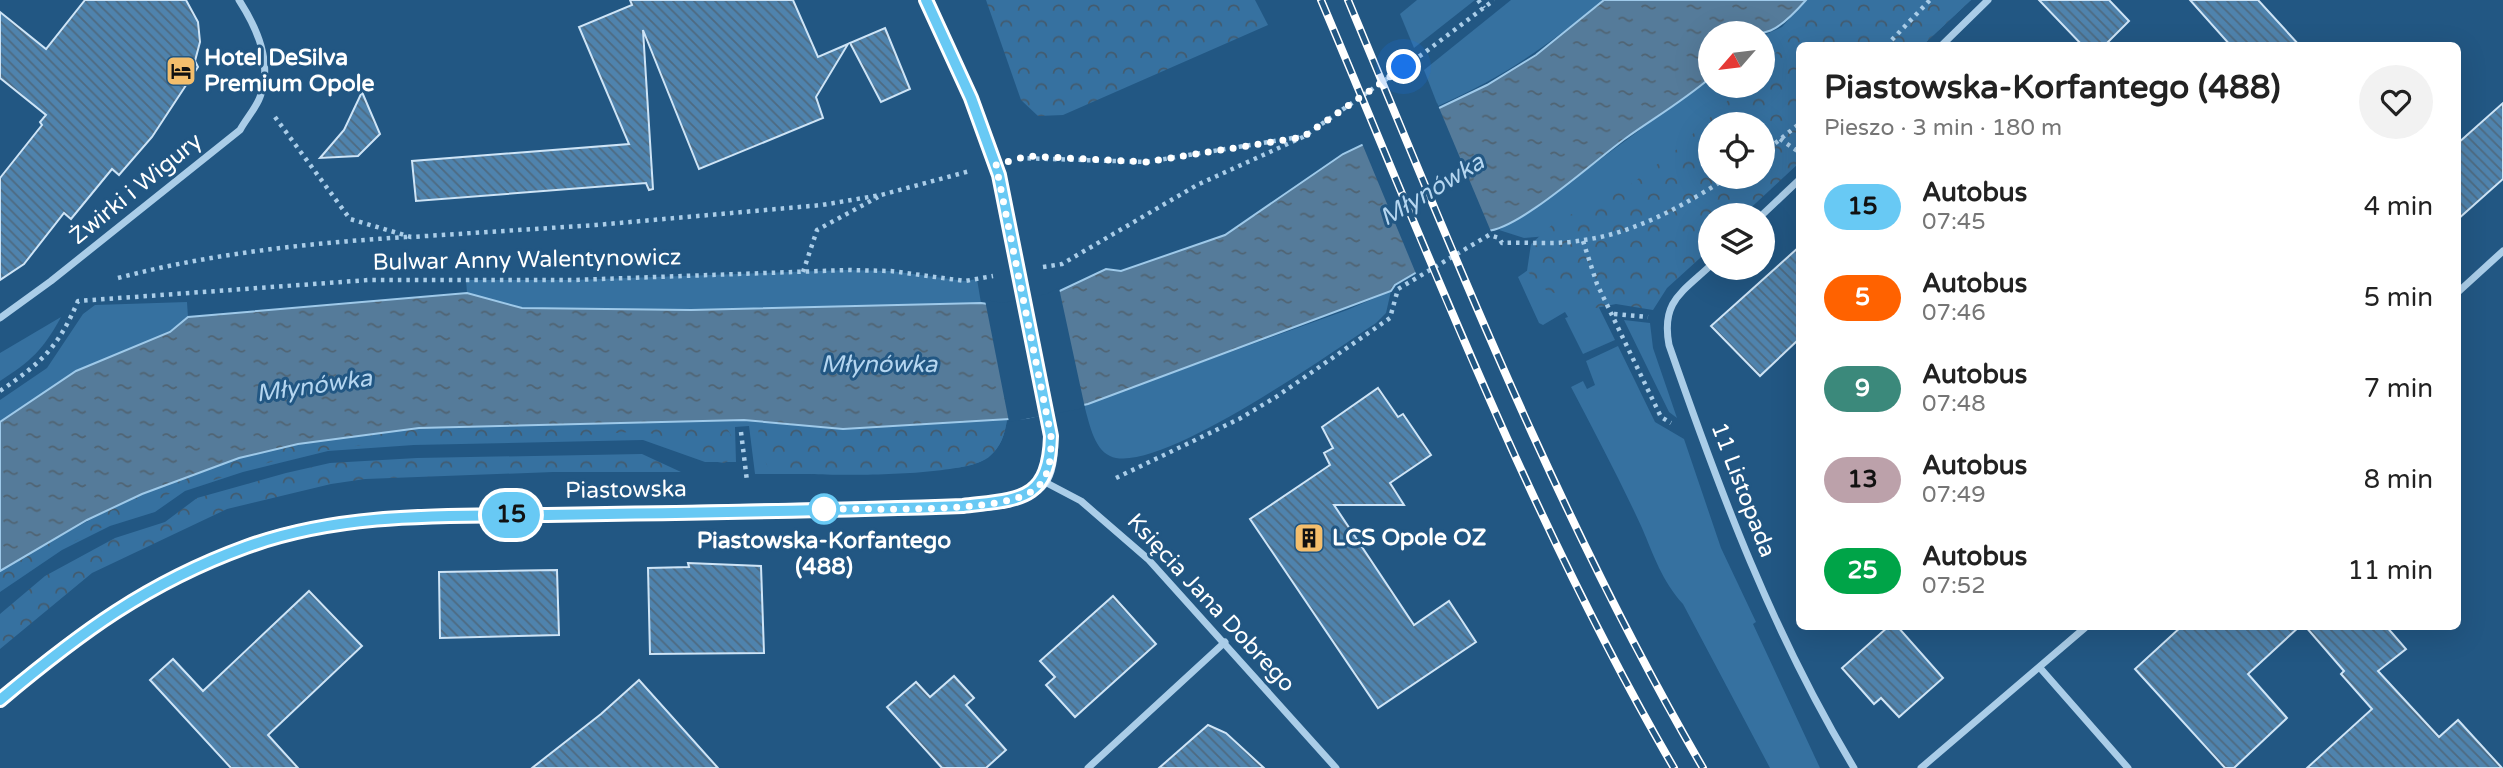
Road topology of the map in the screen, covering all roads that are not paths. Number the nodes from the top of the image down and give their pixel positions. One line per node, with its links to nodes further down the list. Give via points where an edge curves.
1 (239, 0): 10 (street, Żwirki i Wigury, via 255,25 266,67 260,98 240,130)
2 (926, 0): 11 (street, bridge, via 971,98 997,170 1051,436 1051,458)
3 (1988, 0): 4 (street)
4 (1945, 42)
5 (1796, 183): 6 (street)
6 (1775, 203)
7 (2503, 251): 9 (street)
8 (1698, 278): 18 (street, 11 Listopada, via 1676,299 1666,318 1669,345 1754,574 1822,715)
9 (2461, 289)
10 (0, 318)
11 (1043, 481): 13 (street, Księcia Jana Dobrego, via 1081,500 1116,528); 15 (street, Piastowska, via 1020,496 963,506 398,517 297,532 248,547 148,590 84,632)
12 (2083, 630): 14 (street)
13 (1225, 642): 16 (street); 17 (street, Księcia Jana Dobrego)
14 (2041, 669): 19 (street); 20 (street)
15 (0, 700)
16 (1088, 768)
17 (1336, 768)
18 (1854, 768)
19 (1921, 768)
20 (2128, 768)

